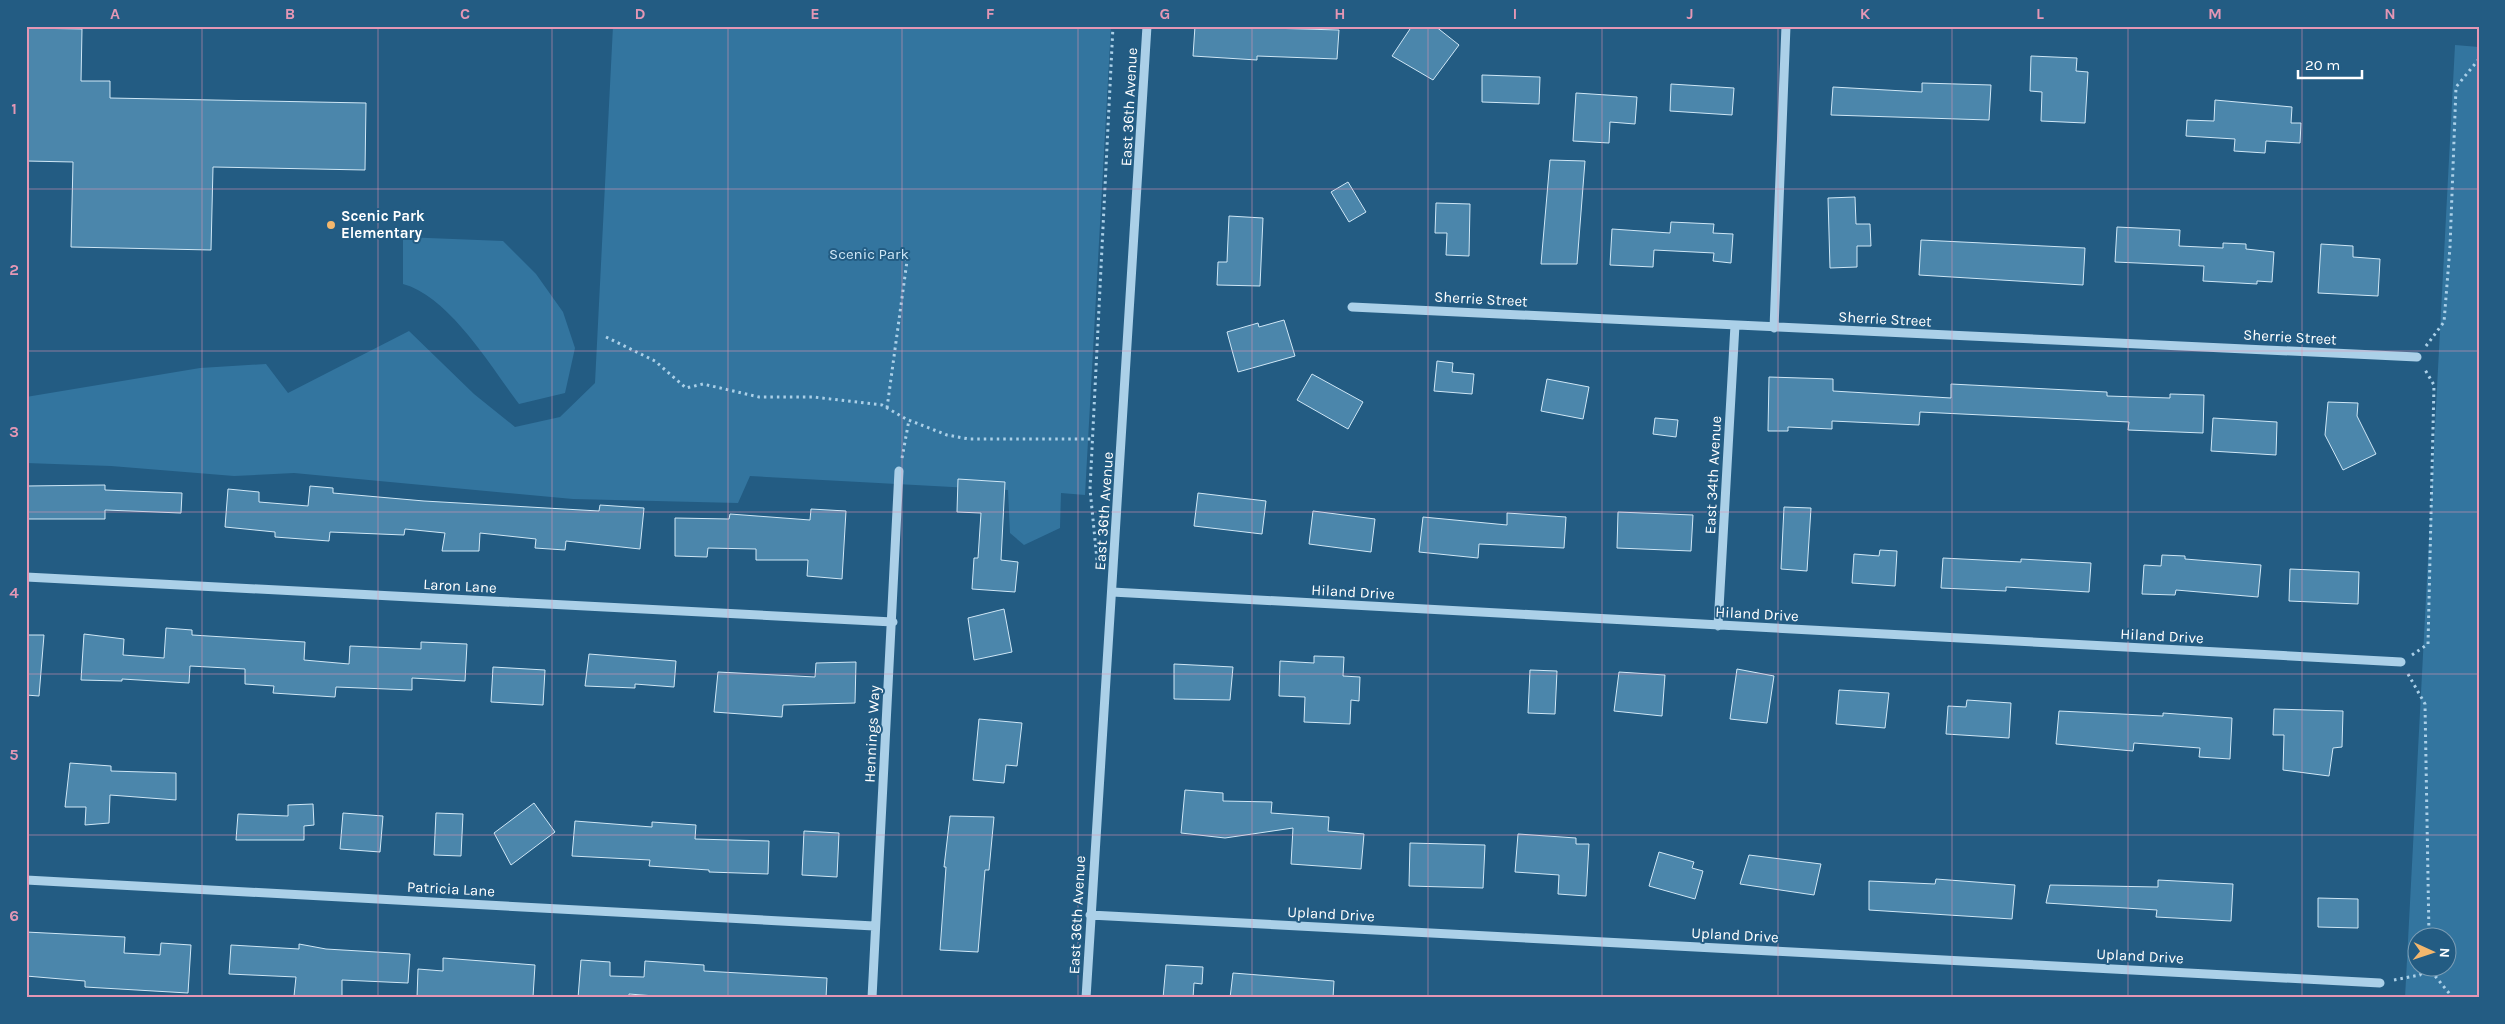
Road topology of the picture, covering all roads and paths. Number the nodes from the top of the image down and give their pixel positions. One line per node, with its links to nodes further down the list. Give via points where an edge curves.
1 (1113, 26): 13 (path)
2 (1147, 26): 17 (street, East 36th Avenue)
3 (1786, 26): 8 (street)
4 (2479, 59): 10 (path, via 2456,88 2444,322)
5 (905, 255): 11 (path, via 908,261)
6 (1352, 307): 7 (street, Sherrie Street)
7 (1735, 324): 8 (street, Sherrie Street); 19 (street, East 34th Avenue)
8 (1774, 328): 10 (street, Sherrie Street)
9 (606, 337): 11 (path, via 655,361 686,388 703,384 759,397 813,397)
10 (2418, 357): 20 (path, via 2434,385 2428,644)
11 (887, 408): 12 (path)
12 (909, 420): 13 (path, via 947,435 968,439); 14 (path)
13 (1093, 439): 15 (path, via 1090,489)
14 (899, 471): 18 (street, Hennings Way)
15 (1097, 563)
16 (26, 577): 18 (street, Laron Lane)
17 (1112, 592): 19 (street, Hiland Drive); 22 (street, East 36th Avenue)
18 (893, 622): 23 (street, Hennings Way)
19 (1718, 626): 20 (street, Hiland Drive)
20 (2402, 662): 24 (path, via 2425,704)
21 (26, 880): 23 (street, Patricia Lane)
22 (1090, 915): 27 (street, Upland Drive); 29 (street, East 36th Avenue)
23 (874, 926): 28 (street, Hennings Way)
24 (2429, 926)
25 (2415, 976): 27 (path)
26 (2434, 976): 30 (path)
27 (2380, 983)
28 (872, 998)
29 (1086, 998)
30 (2453, 998)

